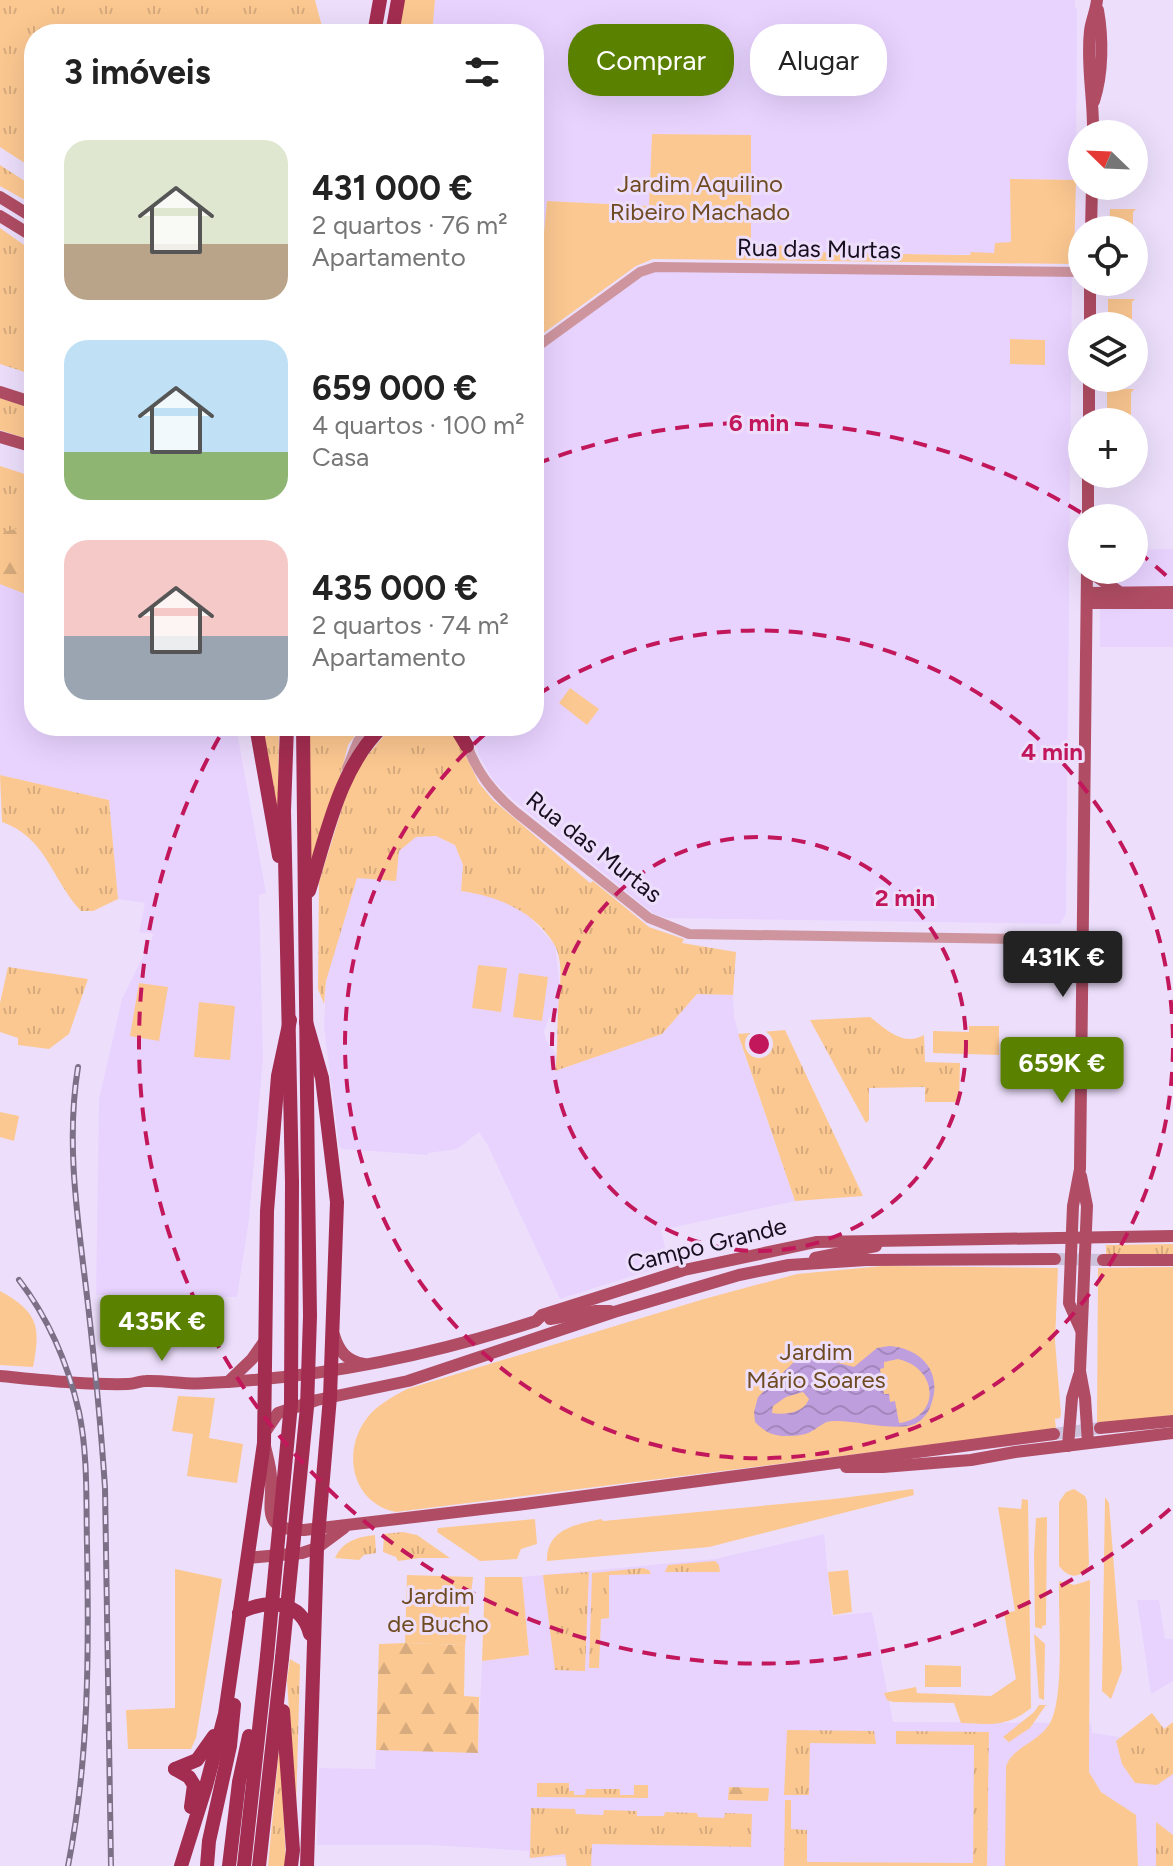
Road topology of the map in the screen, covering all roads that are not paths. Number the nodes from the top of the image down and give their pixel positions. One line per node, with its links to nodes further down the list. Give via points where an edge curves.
1 (380, 0): 4 (highway)
2 (398, 0): 5 (highway)
3 (1097, 2): 6 (main road, via 1090,29)
4 (376, 24)
5 (394, 24)
6 (1093, 120)
7 (0, 197): 8 (main road)
8 (24, 212)
9 (0, 216): 10 (main road)
10 (24, 231)
11 (1068, 272): 12 (street, Rua das Murtas, via 655,267 640,272)
12 (544, 342)
13 (0, 392): 14 (main road)
14 (24, 400)
15 (0, 437): 16 (main road)
16 (24, 444)
17 (1087, 584): 21 (main road)
18 (1108, 584): 19 (main road)
19 (1118, 591): 20 (main road); 21 (main road)
20 (1173, 592)
21 (1087, 598): 22 (main road); 33 (main road)
22 (1173, 603)
23 (258, 736): 31 (highway)
24 (287, 736): 31 (highway)
25 (303, 736): 32 (highway)
26 (364, 736): 30 (street, via 354,749)
27 (374, 736): 30 (highway)
28 (462, 736): 29 (highway)
29 (467, 746): 33 (street, Rua das Murtas, via 489,786 517,813 649,918 689,934)
30 (343, 786): 32 (highway)
31 (286, 895): 34 (highway)
32 (306, 903): 35 (highway)
33 (1082, 940): 37 (main road, via 1080,1169 1087,1206)
34 (290, 1020): 46 (highway, via 278,1076 267,1211); 70 (highway, bridge, via 291,1404)
35 (306, 1022): 45 (highway, via 322,1078 336,1190); 69 (highway, bridge, via 307,1407)
36 (1173, 1236): 37 (main road, Campo Grande)
37 (1079, 1237): 38 (main road, Campo Grande); 49 (main road)
38 (901, 1240): 42 (main road); 44 (main road, Campo Grande, via 816,1242 723,1261 611,1292)
39 (1055, 1259): 42 (main road, Campo Grande)
40 (1103, 1260): 41 (main road)
41 (1173, 1260)
42 (789, 1265): 43 (main road, Campo Grande)
43 (614, 1312): 44 (main road); 53 (main road, Campo Grande, via 408,1381)
44 (536, 1321): 47 (main road, Campo Grande)
45 (332, 1332): 47 (main road, via 343,1355); 48 (highway)
46 (266, 1339): 51 (highway); 52 (main road)
47 (368, 1365): 48 (main road, Campo Grande)
48 (331, 1371): 51 (main road, Campo Grande); 53 (highway)
49 (1080, 1371): 59 (main road); 60 (main road)
50 (0, 1376): 52 (main road, Campo Grande, via 132,1384)
51 (265, 1378): 52 (main road, Campo Grande); 58 (highway)
52 (228, 1382)
53 (330, 1397): 58 (main road, Campo Grande, via 278,1413); 63 (highway)
54 (1173, 1421): 55 (main road)
55 (1100, 1428)
56 (1173, 1433): 59 (main road)
57 (1054, 1434): 61 (main road)
58 (265, 1438): 63 (main road, via 274,1520 288,1529); 65 (highway)
59 (1088, 1443): 60 (main road)
60 (1068, 1446): 61 (main road, via 971,1460)
61 (820, 1467): 62 (main road)
62 (345, 1527): 63 (main road); 64 (main road)
63 (318, 1528): 64 (highway)
64 (317, 1548): 65 (main road); 67 (highway)
65 (247, 1558): 66 (highway)
66 (239, 1613): 67 (highway, via 274,1603 290,1607 305,1619); 68 (highway)
67 (313, 1651): 78 (highway)
68 (233, 1657): 71 (highway); 73 (highway, via 230,1746)
69 (280, 1677): 76 (highway); 77 (highway)
70 (263, 1686): 74 (highway, via 241,1773); 75 (highway)
71 (225, 1714): 72 (highway); 72 (highway, via 203,1755 175,1769 189,1777 195,1791)
72 (182, 1860)
73 (207, 1866)
74 (229, 1866)
75 (244, 1866)
76 (259, 1866)
77 (291, 1866)
78 (307, 1866)

